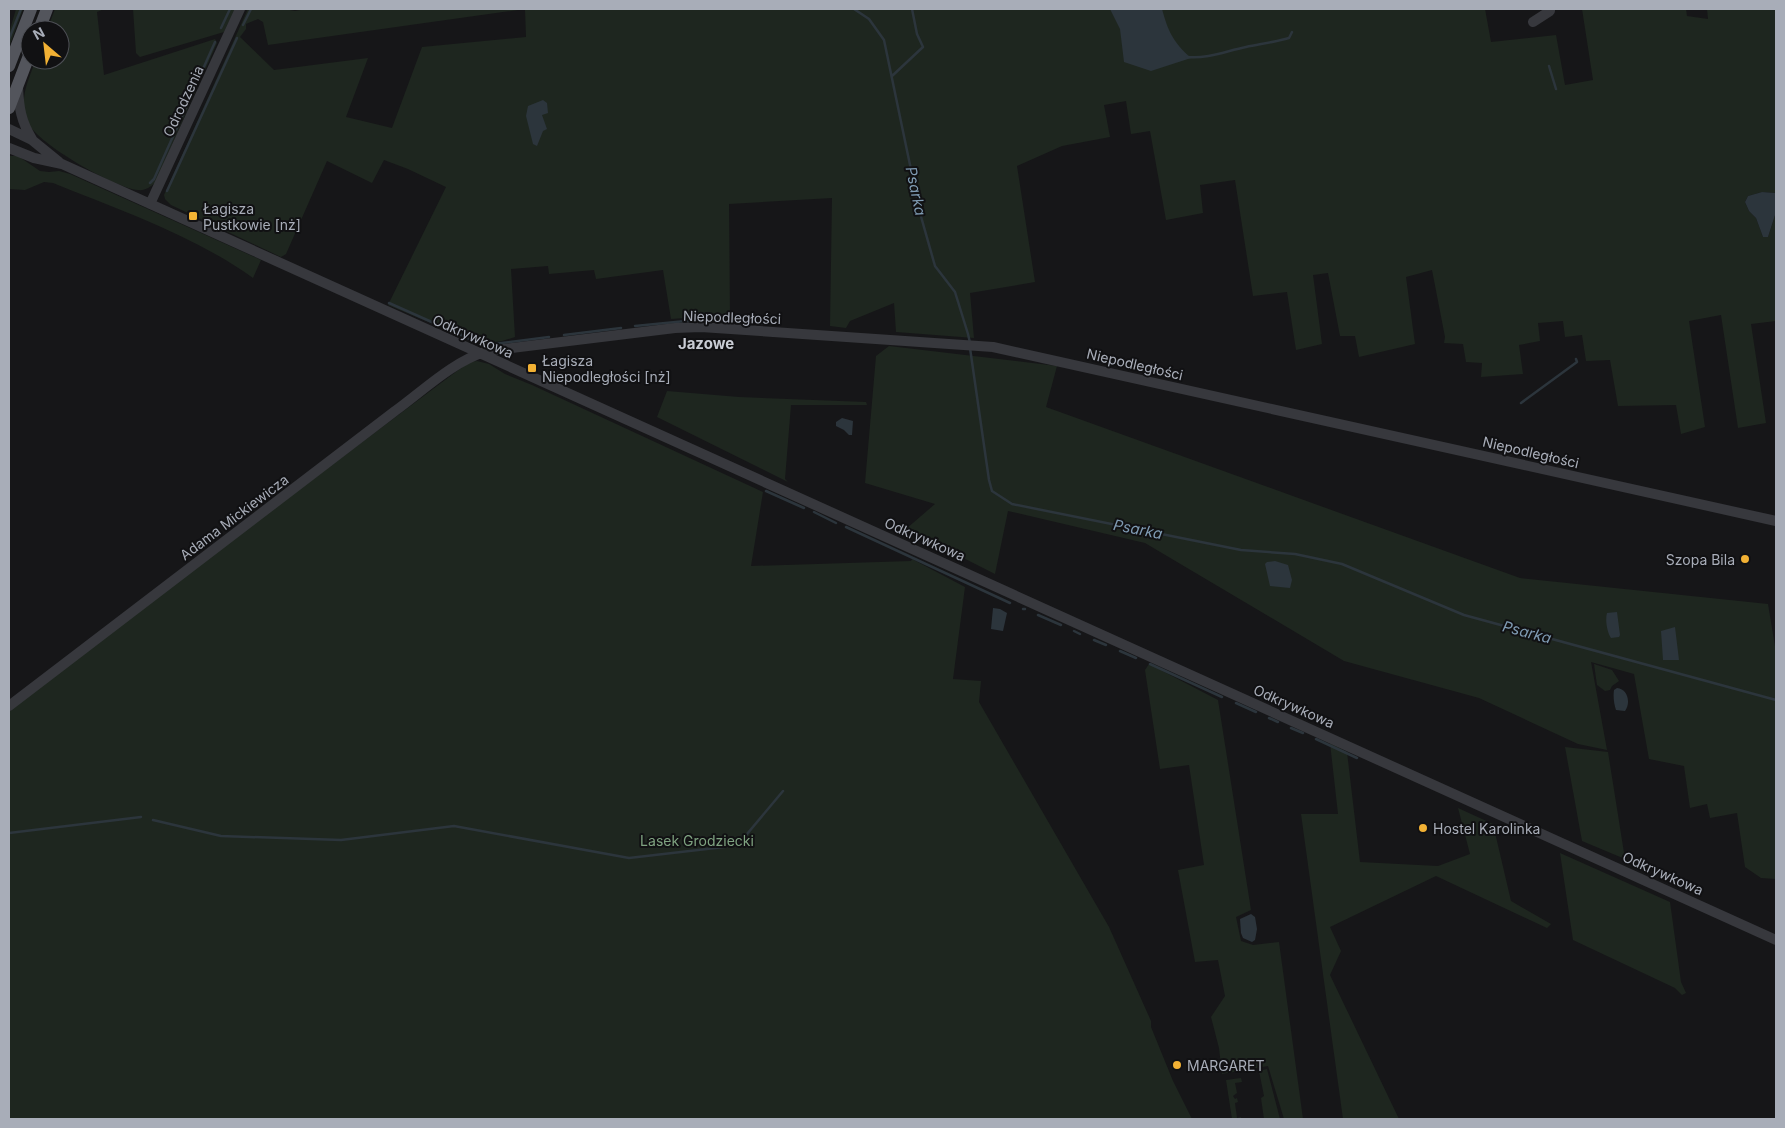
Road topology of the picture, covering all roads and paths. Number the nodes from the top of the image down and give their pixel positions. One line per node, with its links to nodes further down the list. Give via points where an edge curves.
1 (31, 9): 5 (main road)
2 (240, 9): 13 (street, Odrodzenia)
3 (1550, 9): 4 (street)
4 (1533, 22)
5 (9, 66)
6 (24, 70): 7 (main road)
7 (18, 86): 8 (main road); 10 (street, Odkrywkowa, via 19,108)
8 (9, 108)
9 (9, 128): 10 (street, Odkrywkowa)
10 (32, 140): 12 (street, Odkrywkowa)
11 (9, 148): 12 (street, Odkrywkowa)
12 (62, 164): 13 (street, Odkrywkowa)
13 (150, 204): 14 (street, Odkrywkowa)
14 (479, 353): 15 (street, Niepodległości, via 701,327 979,346); 16 (street, Adama Mickiewicza, via 450,369); 17 (street, Odkrywkowa)
15 (1776, 521)
16 (9, 706)
17 (1776, 940)

